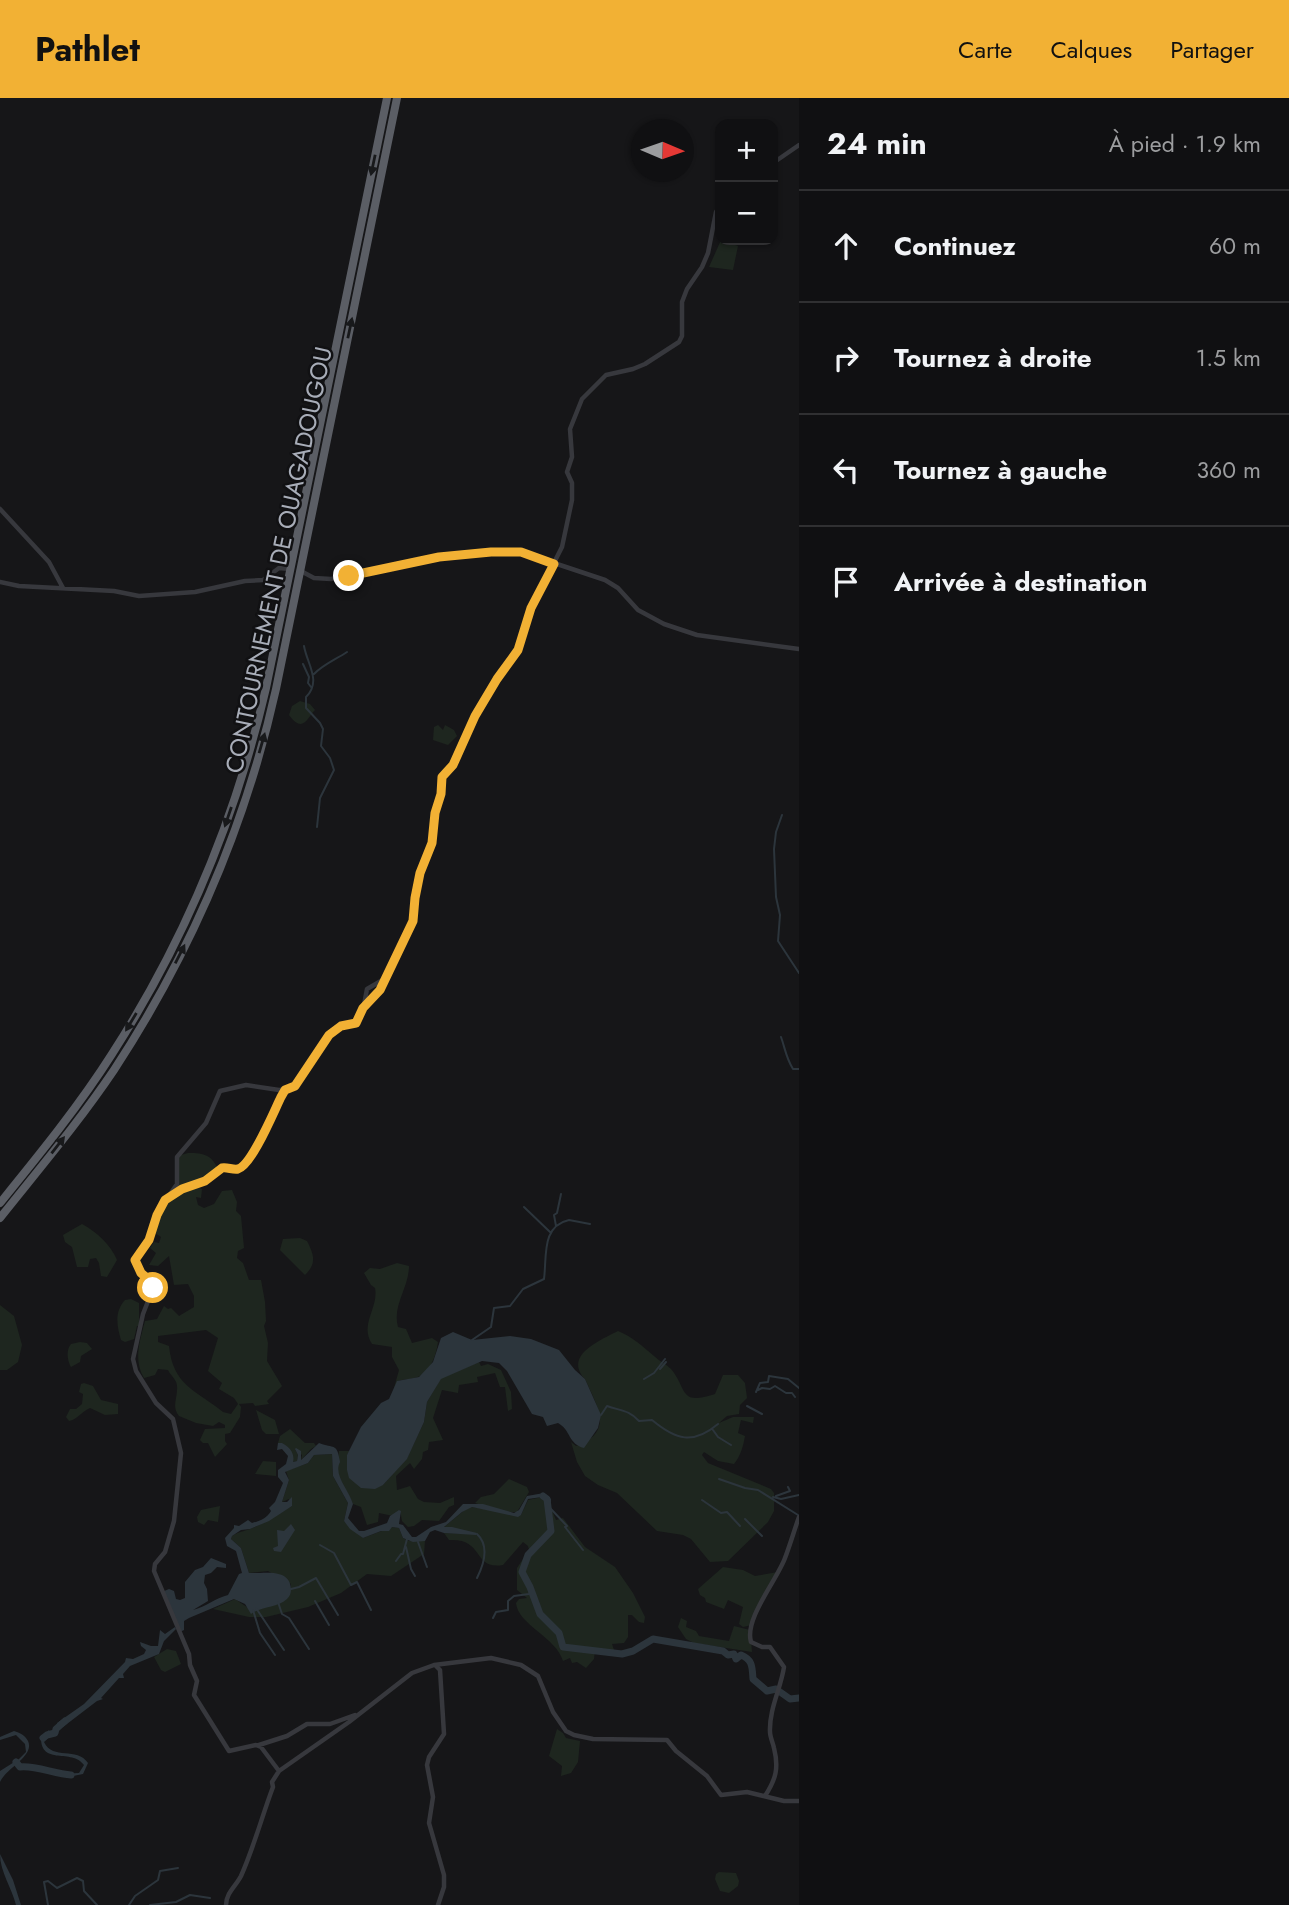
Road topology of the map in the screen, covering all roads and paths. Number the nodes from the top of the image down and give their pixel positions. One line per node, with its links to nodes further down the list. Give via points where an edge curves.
1 (387, 98): 8 (highway, CONTOURNEMENT DE OUAGADOUGOU, one-way to 8)
2 (397, 98): 9 (highway, CONTOURNEMENT DE OUAGADOUGOU, one-way to 2)
3 (799, 145): 4 (street)
4 (778, 160)
5 (715, 217): 7 (street, via 708,253 682,302 679,342 645,364 606,375 582,399 570,429 572,457 567,472 572,500)
6 (0, 509): 11 (street, via 49,562)
7 (554, 564): 9 (street, via 521,552 491,552 439,557 331,579 314,578); 12 (street, via 605,580 638,610 664,624 697,635); 13 (street, via 531,608 518,650 442,777 413,921)
8 (290, 569): 9 (street); 11 (street, via 279,568 263,580 195,592 139,596); 17 (highway, CONTOURNEMENT DE OUAGADOUGOU, one-way to 17, via 257,724 227,821 190,912 112,1055)
9 (300, 570): 18 (highway, CONTOURNEMENT DE OUAGADOUGOU, one-way to 9, via 116,1066 172,970 216,879 268,723)
10 (0, 582): 11 (street)
11 (63, 589)
12 (799, 649)
13 (386, 978): 14 (street); 14 (street, via 369,987)
14 (363, 1008): 15 (street, via 356,1023 329,1035 295,1086)
15 (285, 1090): 16 (street, via 242,1166 222,1168 205,1181); 16 (street, via 246,1085 220,1091 206,1123 177,1157 177,1184)
16 (169, 1195): 22 (street, via 135,1260 154,1286 133,1359 142,1383 173,1419 181,1453 174,1521 154,1571 189,1654 198,1702 229,1751)
17 (0, 1203)
18 (0, 1218)
19 (799, 1517): 24 (street, via 785,1560 750,1630 751,1642 770,1647 785,1667 770,1731 777,1771)
20 (436, 1665): 21 (street, via 412,1673); 24 (street, via 491,1658 529,1668 543,1684 561,1725 574,1735 667,1740 721,1795 747,1792); 27 (street, via 444,1734 427,1765 433,1797 429,1823 444,1875)
21 (359, 1713): 22 (street, via 330,1724 307,1724); 23 (street)
22 (256, 1745): 23 (street)
23 (279, 1771): 26 (street)
24 (765, 1796): 25 (street)
25 (799, 1801)
26 (226, 1905)
27 (438, 1905)

